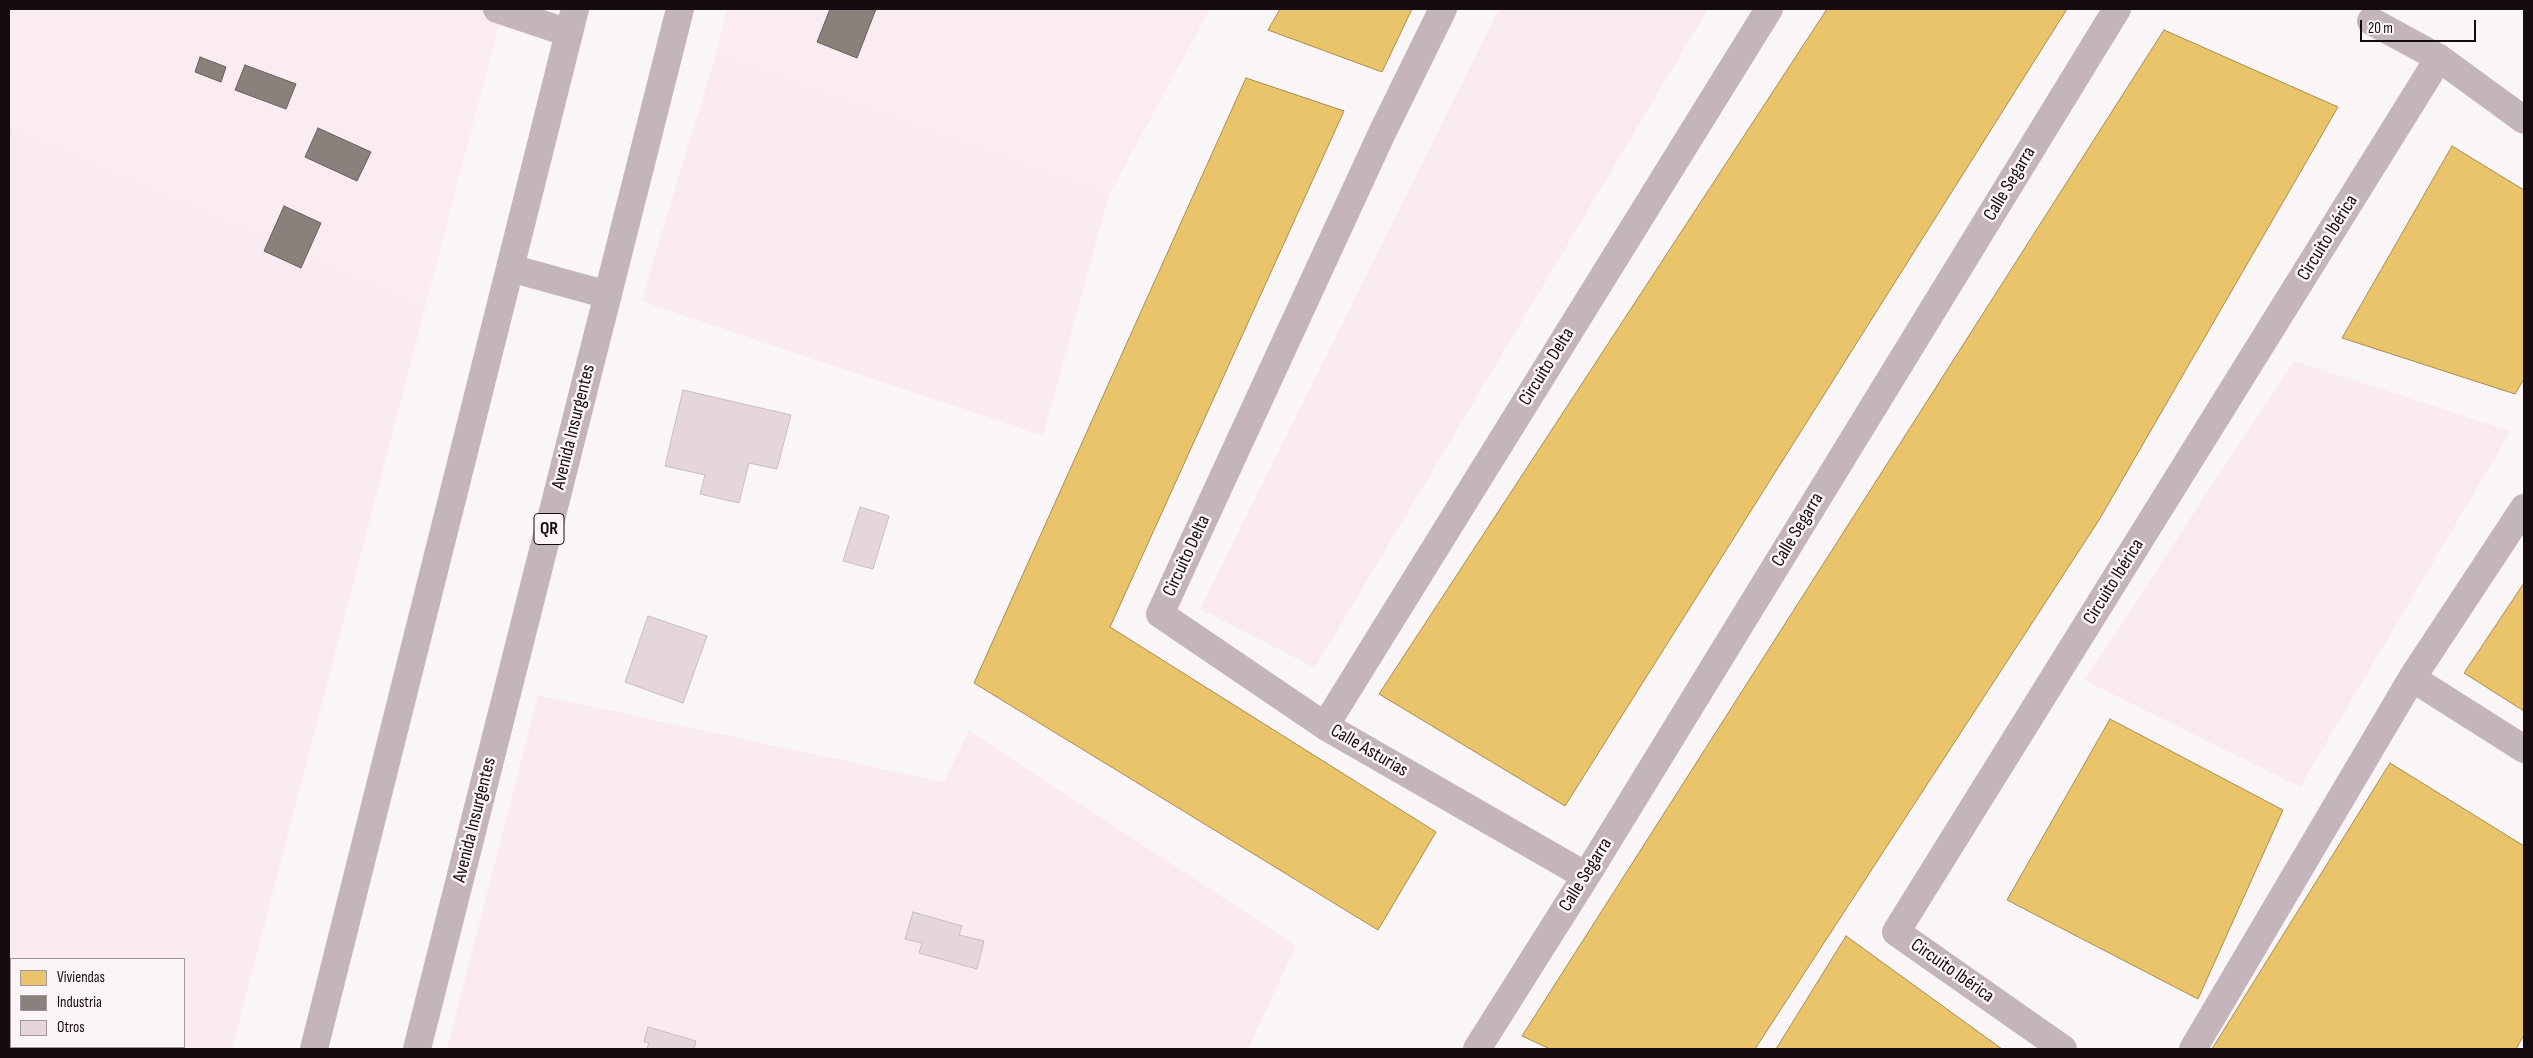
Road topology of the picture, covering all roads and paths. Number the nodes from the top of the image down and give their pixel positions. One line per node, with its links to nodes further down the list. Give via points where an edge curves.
1 (498, 9): 6 (street)
2 (680, 9): 11 (main road, Avenida Insurgentes / QR)
3 (1443, 9): 13 (street, Circuito Delta, via 1378,142)
4 (1769, 9): 15 (street, Circuito Delta)
5 (2117, 9): 17 (street, Calle Segarra)
6 (572, 21): 10 (main road)
7 (2372, 21): 8 (street)
8 (2439, 58): 9 (street); 21 (street, Circuito Ibérica, via 1896,932)
9 (2524, 120)
10 (510, 268): 11 (main road); 18 (main road)
11 (608, 295): 19 (main road, Avenida Insurgentes / QR)
12 (2524, 508): 14 (street)
13 (1160, 614): 15 (street, Calle Asturias)
14 (2412, 678): 16 (street); 22 (street)
15 (1325, 726): 17 (street, Calle Asturias)
16 (2524, 749)
17 (1586, 876): 20 (street, Calle Segarra)
18 (314, 1049)
19 (417, 1049)
20 (1477, 1049)
21 (2064, 1049)
22 (2194, 1049)

